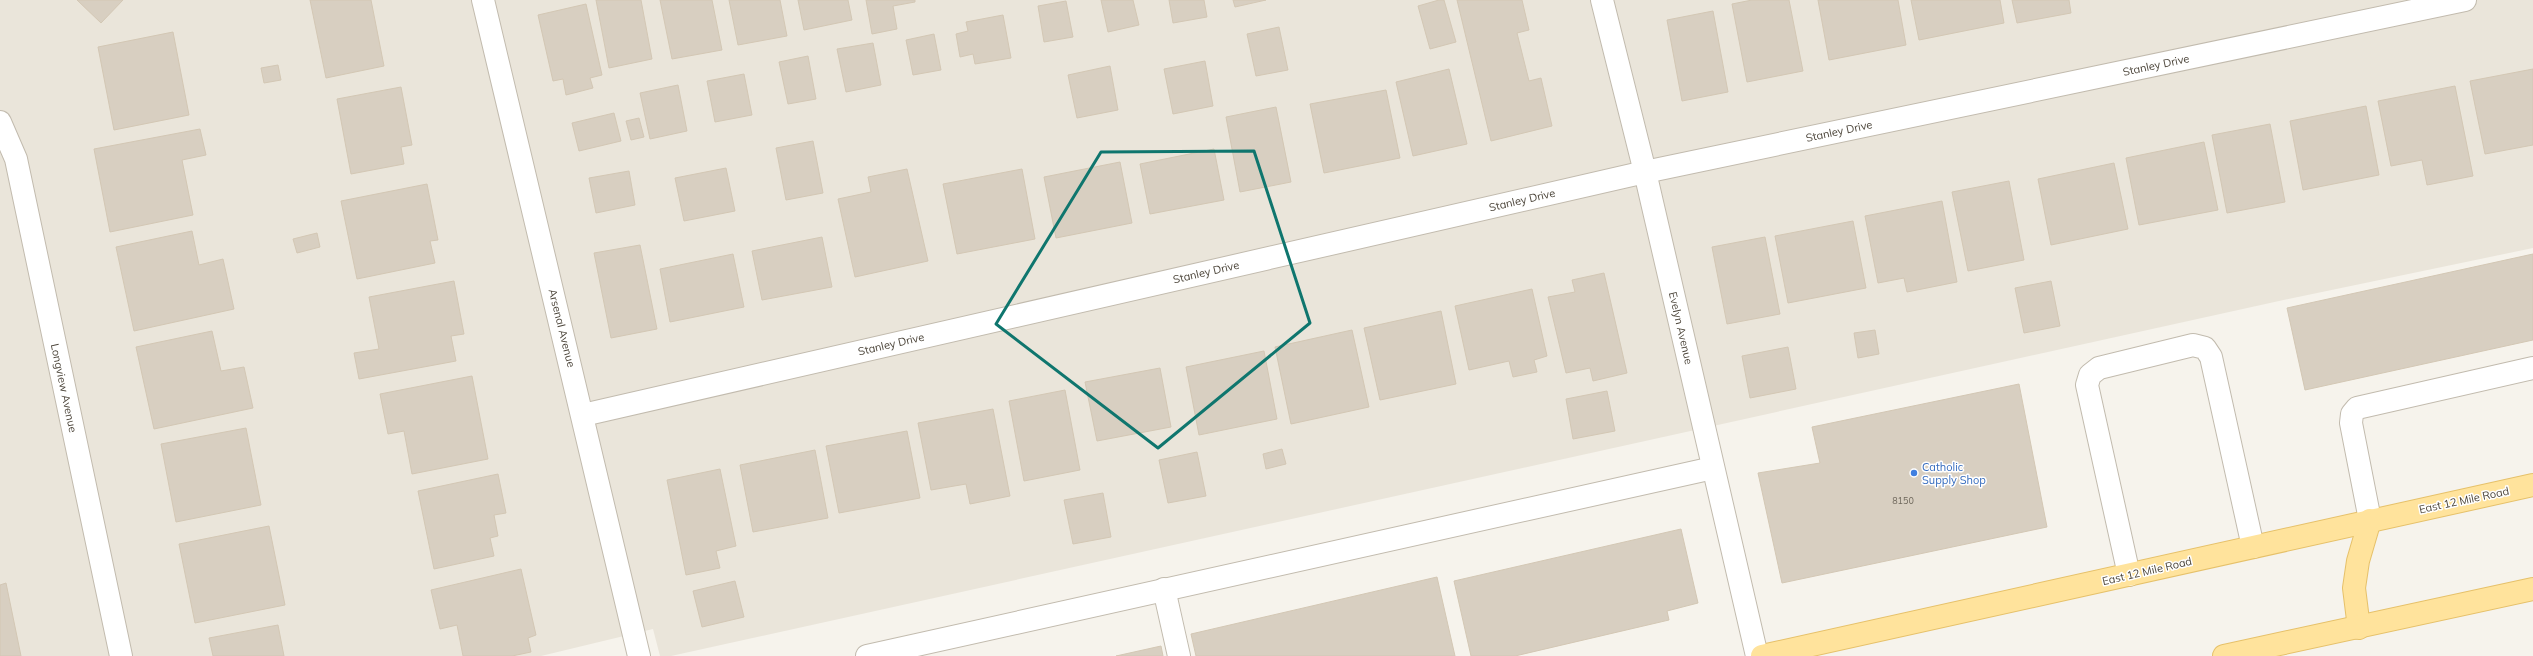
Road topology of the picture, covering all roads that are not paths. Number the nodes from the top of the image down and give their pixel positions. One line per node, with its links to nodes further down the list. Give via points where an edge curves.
1 (483, 0): 7 (street, Arsenal Avenue)
2 (1602, 0): 5 (street, Evelyn Avenue)
3 (2465, 0): 5 (street, Stanley Drive)
4 (0, 122): 16 (street, Longview Avenue, via 16,159)
5 (1645, 172): 7 (street, Stanley Drive); 8 (street, Evelyn Avenue)
6 (2533, 368): 10 (street, via 2357,408 2352,414 2351,423)
7 (583, 415): 17 (street, Arsenal Avenue)
8 (1713, 468): 13 (street); 20 (street, Evelyn Avenue)
9 (2533, 485): 10 (main road, East 12 Mile Road)
10 (2370, 520): 11 (main road, East 12 Mile Road); 15 (main road, via 2358,561 2354,588)
11 (2253, 547): 12 (main road, East 12 Mile Road); 12 (street, via 2211,358 2205,348 2194,345 2099,368 2090,375 2087,385)
12 (2129, 575): 21 (main road, East 12 Mile Road)
13 (1164, 589): 18 (street); 19 (street)
14 (2533, 589): 15 (main road)
15 (2359, 628): 22 (main road)
16 (121, 656)
17 (639, 656)
18 (867, 656)
19 (1179, 656)
20 (1757, 656)
21 (1762, 656)
22 (2224, 656)

